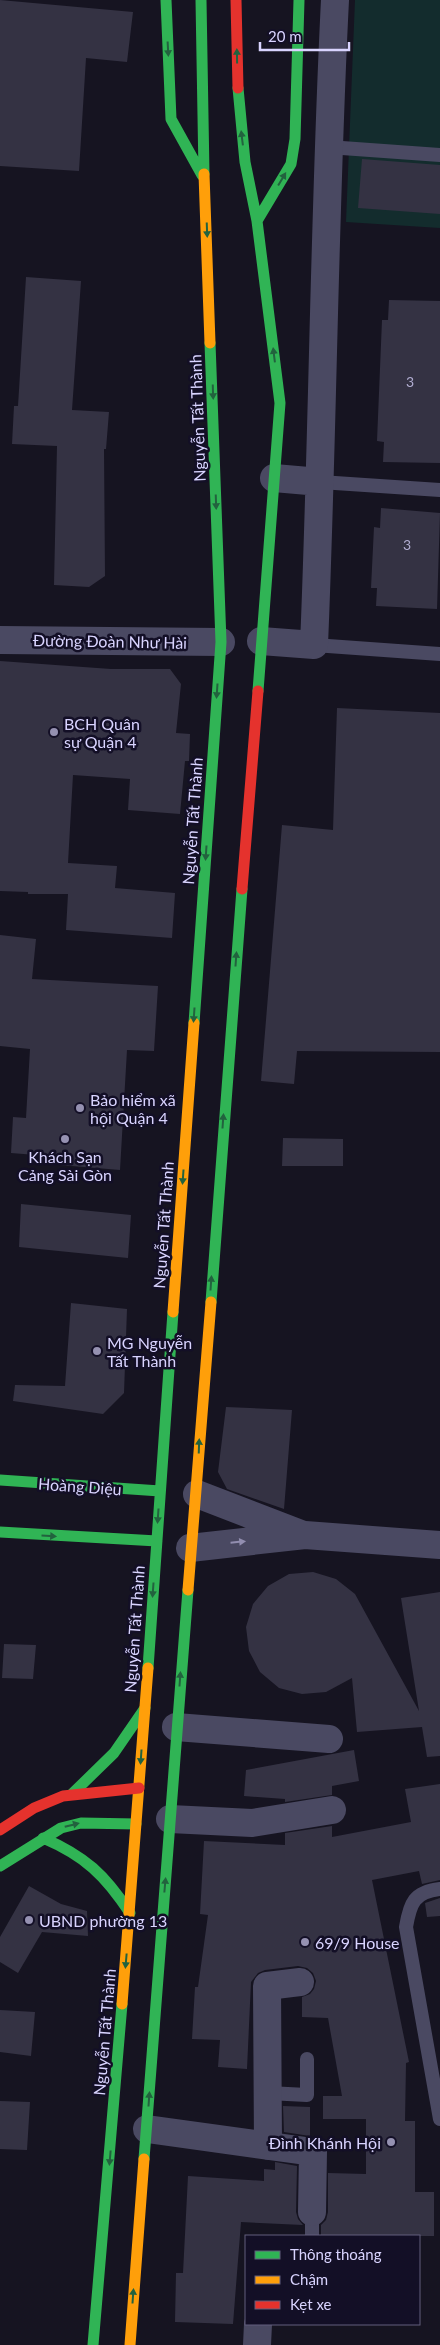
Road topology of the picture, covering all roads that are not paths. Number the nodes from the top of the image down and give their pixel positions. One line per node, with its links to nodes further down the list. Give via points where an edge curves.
1 (166, 0): 8 (main road, one-way to 8, via 171,119)
2 (201, 0): 8 (main road, Nguyễn Tất Thành)
3 (236, 0): 9 (main road, Nguyễn Tất Thành, one-way to 3, via 238,105)
4 (299, 0): 9 (main road, one-way to 4, via 291,164 295,139)
5 (334, 0): 6 (street)
6 (328, 147): 7 (lane); 11 (street)
7 (440, 155)
8 (205, 181): 15 (main road, Nguyễn Tất Thành, one-way to 15)
9 (256, 221): 10 (main road, Nguyễn Tất Thành, one-way to 9, via 280,403)
10 (274, 478): 11 (street); 14 (main road, Nguyễn Tất Thành)
11 (320, 482): 12 (lane); 16 (street)
12 (440, 490)
13 (0, 640): 15 (street, Đường Đoàn Như Hài)
14 (261, 641): 16 (street); 20 (main road, Nguyễn Tất Thành, one-way to 14)
15 (221, 642): 19 (main road, Nguyễn Tất Thành, one-way to 19)
16 (314, 644): 17 (lane)
17 (440, 654)
18 (0, 1480): 19 (main road, Hoàng Diệu)
19 (165, 1492): 23 (main road, Nguyễn Tất Thành, one-way to 23)
20 (192, 1494): 22 (street); 23 (main road, Nguyễn Tất Thành)
21 (0, 1532): 23 (main road, one-way to 23)
22 (305, 1535): 23 (street, one-way to 22); 24 (street)
23 (173, 1545): 25 (main road, Nguyễn Tất Thành, one-way to 25); 26 (main road, Nguyễn Tất Thành, one-way to 23)
24 (440, 1545)
25 (145, 1708): 28 (main road, Nguyễn Tất Thành, one-way to 28); 29 (main road, via 114,1753)
26 (176, 1727): 27 (street); 31 (main road, Nguyễn Tất Thành)
27 (329, 1739)
28 (139, 1788): 29 (main road); 32 (main road, Nguyễn Tất Thành)
29 (72, 1794): 33 (main road, via 38,1806)
30 (332, 1810): 31 (street, via 252,1823)
31 (170, 1819): 42 (main road, Nguyễn Tất Thành, one-way to 31)
32 (136, 1824): 34 (main road, one-way to 32, via 61,1828 81,1823); 37 (main road, Nguyễn Tất Thành)
33 (0, 1830)
34 (43, 1838): 35 (main road); 37 (main road, via 91,1862 108,1878)
35 (0, 1866)
36 (440, 1890): 41 (lane, via 426,1891 409,1906 406,1927)
37 (130, 1912): 46 (main road, Nguyễn Tất Thành, one-way to 46)
38 (300, 1982): 40 (street, via 267,1986)
39 (307, 2059): 40 (lane, via 307,2094)
40 (268, 2093): 43 (street)
41 (440, 2119)
42 (146, 2129): 43 (street); 47 (main road, Nguyễn Tất Thành, one-way to 42)
43 (268, 2146): 44 (street, via 313,2152)
44 (312, 2224)
45 (258, 2325): 48 (street)
46 (93, 2345)
47 (130, 2345)
48 (258, 2345)

